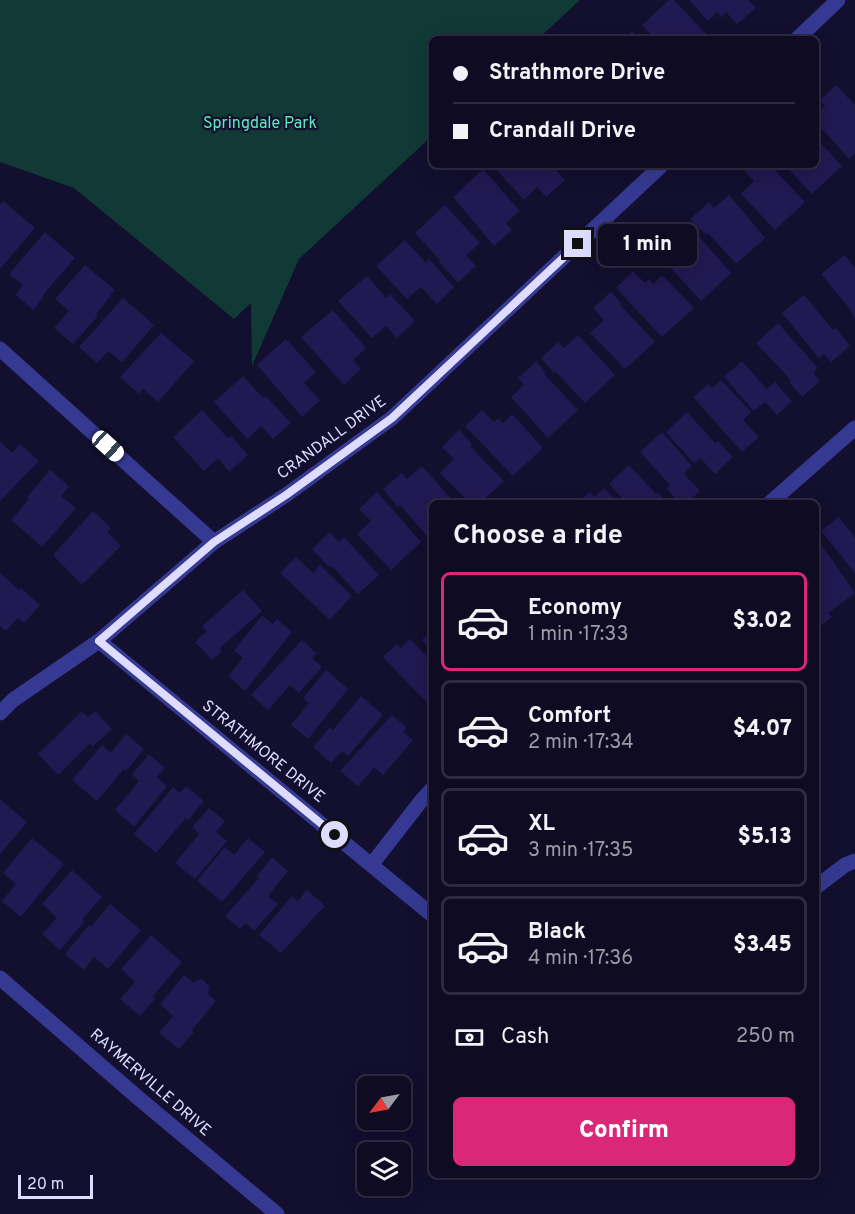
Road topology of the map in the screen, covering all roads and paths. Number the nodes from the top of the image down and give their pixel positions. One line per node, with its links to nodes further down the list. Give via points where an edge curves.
1 (838, 0): 2 (street)
2 (800, 36)
3 (659, 168): 7 (street, CRANDALL DRIVE, via 392,418)
4 (0, 349): 7 (street)
5 (855, 428): 6 (street)
6 (773, 500)
7 (214, 542): 8 (street, CRANDALL DRIVE)
8 (99, 641): 9 (street, CRANDALL DRIVE); 12 (street, STRATHMORE DRIVE)
9 (0, 713)
10 (429, 793): 12 (street)
11 (855, 861): 13 (street)
12 (372, 864): 14 (street, STRATHMORE DRIVE)
13 (819, 885)
14 (429, 912)
15 (0, 978): 16 (street, RAYMERVILLE DRIVE)
16 (277, 1214)

